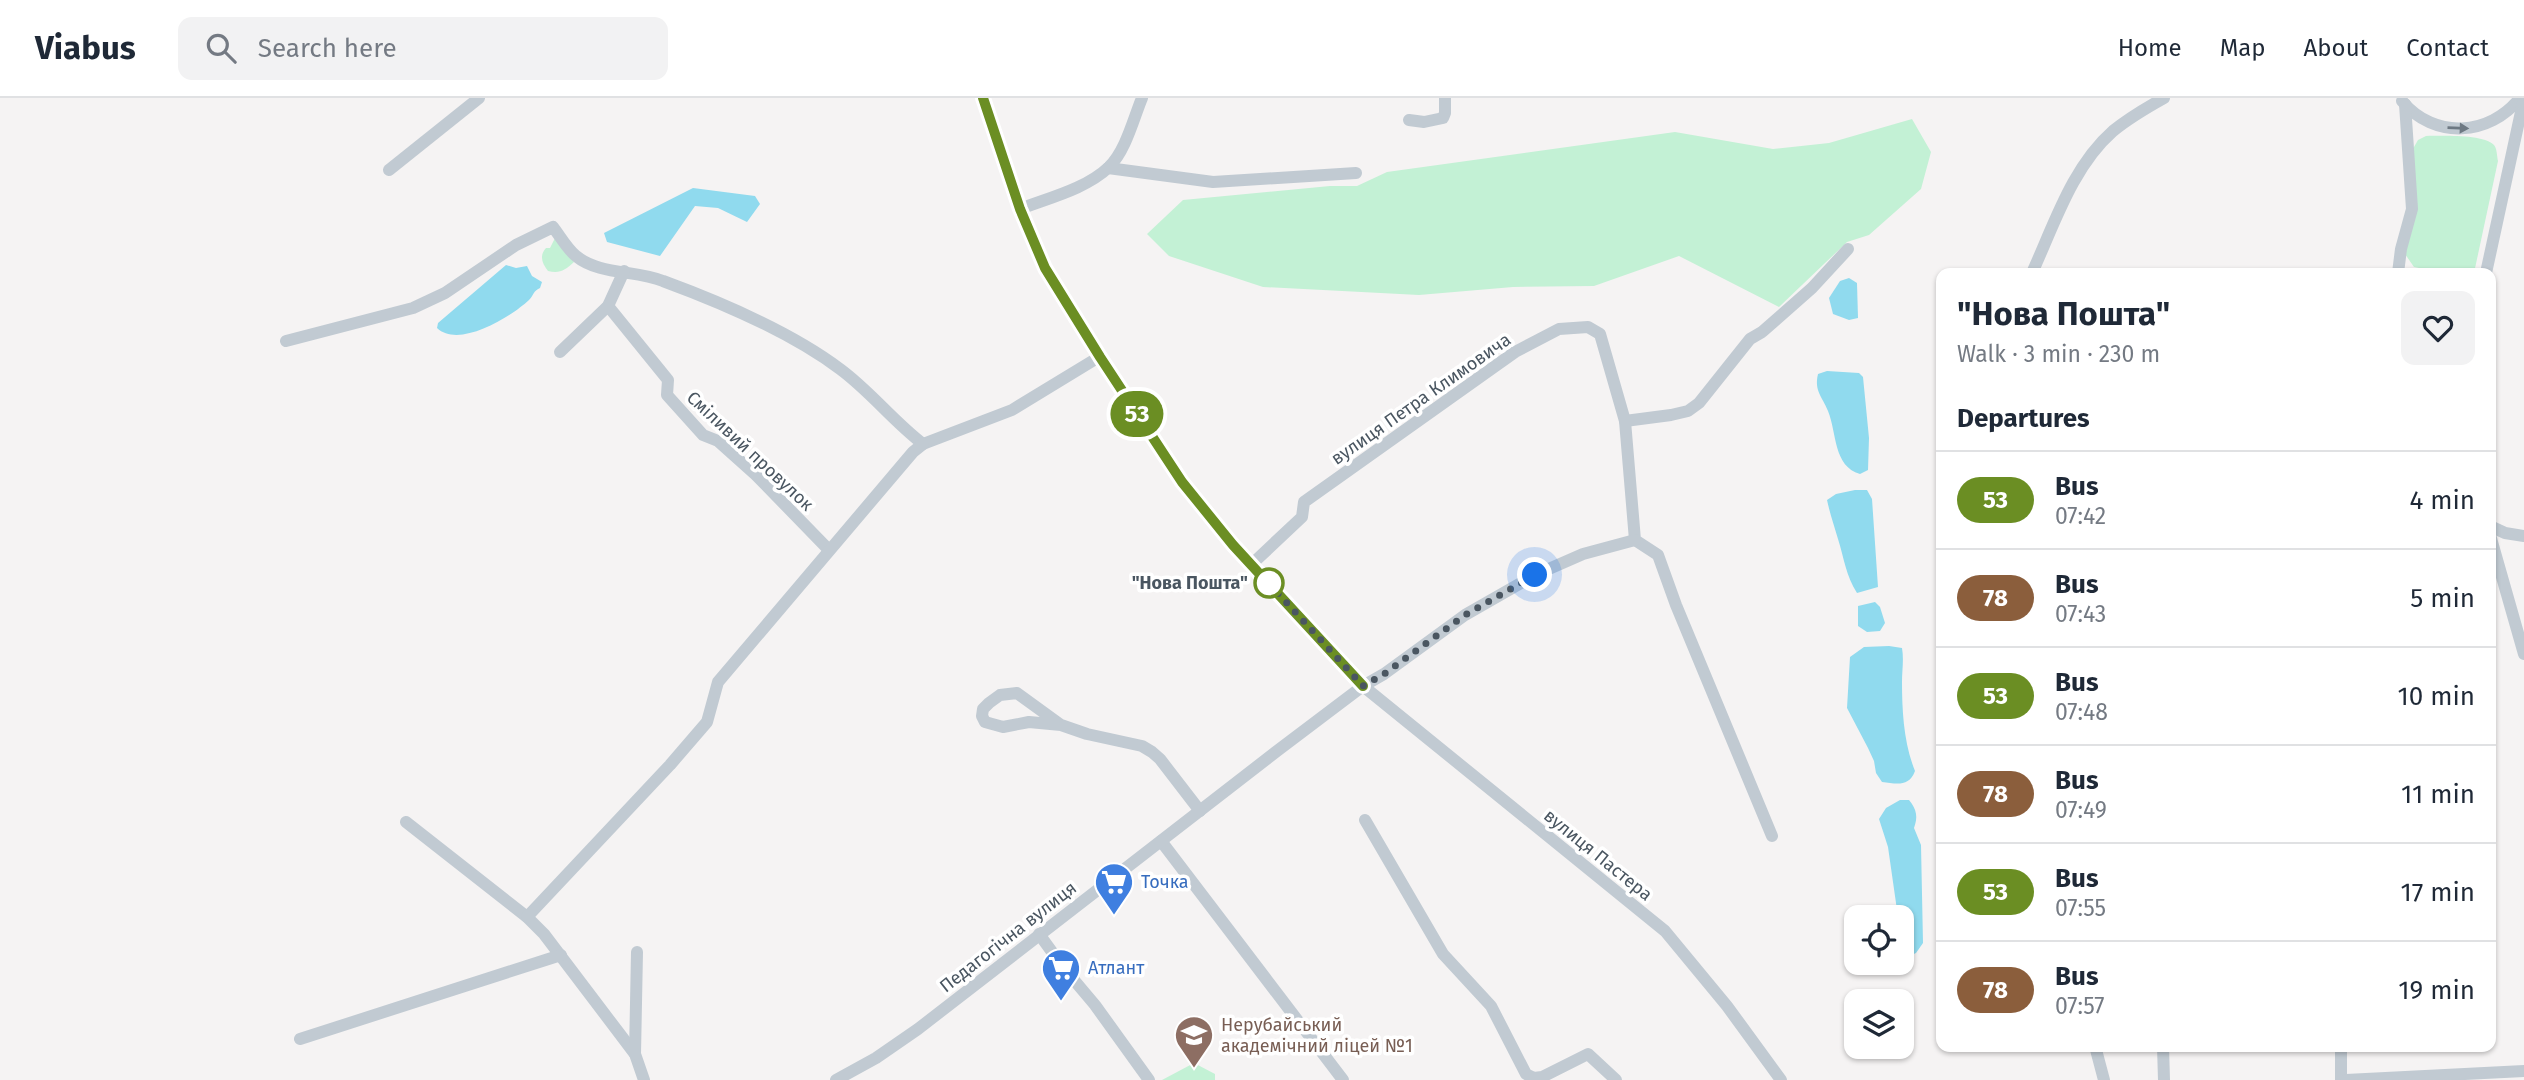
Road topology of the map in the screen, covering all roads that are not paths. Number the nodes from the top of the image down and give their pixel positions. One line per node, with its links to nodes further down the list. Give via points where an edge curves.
1 (479, 98): 11 (street)
2 (983, 98): 13 (street, вулиця Пастера)
3 (1142, 98): 10 (street)
4 (1445, 98): 9 (street, via 1443,118)
5 (2164, 98): 15 (street, via 2111,133 2085,164)
6 (2522, 98): 7 (street, one-way to 6, via 2433,124 2461,129 2493,121); 8 (street)
7 (2402, 101): 16 (street, via 2412,209)
8 (2522, 114): 17 (street)
9 (1409, 120)
10 (1108, 168): 12 (street, via 1213,182); 13 (street)
11 (389, 170)
12 (1356, 173)
13 (1020, 209): 22 (street, вулиця Пастера, via 1045,268)
14 (1848, 249): 23 (street, via 1812,288 1750,339 1699,403 1688,411)
15 (2034, 268)
16 (2399, 268)
17 (2487, 268)
18 (624, 271): 19 (street); 20 (street, via 594,266 575,256 553,227 413,308); 24 (street, via 662,280 806,347 840,369)
19 (608, 306): 21 (street); 28 (street, Сміливий провулок, via 668,380 667,395 703,435 718,441 756,475)
20 (286, 341)
21 (560, 352)
22 (1100, 357): 24 (street, via 1012,410); 30 (street, вулиця Пастера, via 1182,482)
23 (1625, 421): 27 (street, вулиця Петра Климовича); 30 (street, вулиця Петра Климовича, via 1600,334 1588,327 1559,329 1515,352 1304,502 1303,517)
24 (923, 444): 28 (street)
25 (2496, 529): 26 (street)
26 (2524, 536)
27 (1635, 540): 32 (street, via 1583,554 1535,575 1465,615); 37 (street, via 1658,555)
28 (829, 550): 39 (street, via 718,682 707,722)
29 (2496, 556): 31 (street)
30 (1252, 564): 32 (street, вулиця Пастера)
31 (2524, 654)
32 (1363, 686): 34 (street, Педагогічна вулиця); 54 (street, вулиця Пастера, via 1665,931)
33 (1061, 725): 33 (street, via 1017,693 1000,695 983,709 985,722 993,726); 34 (street, via 1152,752)
34 (1200, 811): 38 (street, Педагогічна вулиця)
35 (1365, 820): 53 (street, via 1443,954 1491,1006 1527,1073 1542,1077 1588,1054)
36 (406, 822): 39 (street)
37 (1772, 836)
38 (1161, 841): 40 (street, Педагогічна вулиця); 52 (street)
39 (527, 917): 42 (street)
40 (1039, 934): 50 (street, Педагогічна вулиця, via 918,1029); 51 (street)
41 (637, 952): 47 (street)
42 (561, 955): 43 (street); 47 (street)
43 (300, 1039)
44 (2097, 1052): 55 (street)
45 (2163, 1052): 56 (street)
46 (2341, 1052): 57 (street)
47 (635, 1054): 49 (street)
48 (2524, 1071): 58 (street)
49 (644, 1080)
50 (836, 1080)
51 (1149, 1080)
52 (1343, 1080)
53 (1616, 1080)
54 (1781, 1080)
55 (2104, 1080)
56 (2164, 1080)
57 (2341, 1080)
58 (2346, 1080)

